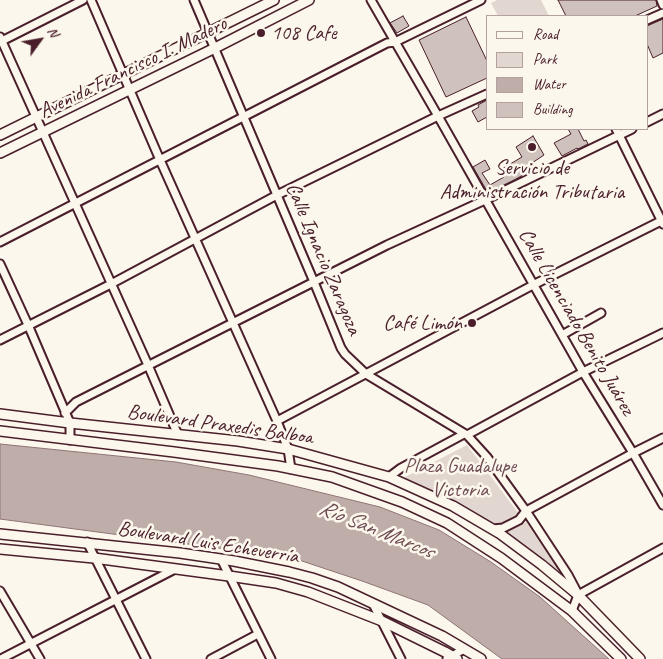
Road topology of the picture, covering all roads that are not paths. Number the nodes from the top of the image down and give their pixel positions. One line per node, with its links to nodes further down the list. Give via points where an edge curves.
1 (83, 0): 13 (street)
2 (91, 0): 16 (street)
3 (194, 0): 12 (street, Calle Ignacio Zaragoza)
4 (274, 0): 12 (main road, Avenida Francisco I. Madero)
5 (309, 0): 15 (main road, Avenida Francisco I. Madero)
6 (371, 0): 14 (street, Calle Licenciado Benito Juárez)
7 (482, 0): 14 (street)
8 (661, 0): 9 (street)
9 (663, 5)
10 (663, 13): 11 (street)
11 (648, 20)
12 (208, 33): 15 (street, Calle Ignacio Zaragoza); 16 (main road, Avenida Francisco I. Madero)
13 (1, 40): 22 (street)
14 (395, 42): 20 (street, via 387,42); 21 (street, Calle Licenciado Benito Juárez)
15 (214, 48): 17 (main road, Avenida Francisco I. Madero); 20 (street, Calle Ignacio Zaragoza)
16 (123, 74): 17 (street); 22 (main road, Avenida Francisco I. Madero)
17 (130, 90): 24 (main road, Avenida Francisco I. Madero); 28 (street)
18 (486, 94): 21 (street)
19 (663, 114): 23 (street)
20 (244, 116): 28 (street); 29 (street, Calle Ignacio Zaragoza)
21 (438, 116): 29 (street); 30 (street, Calle Licenciado Benito Juárez)
22 (36, 117): 24 (street); 26 (main road, Avenida Francisco I. Madero)
23 (648, 122)
24 (43, 132): 27 (main road, Avenida Francisco I. Madero); 31 (street)
25 (618, 132): 30 (street); 32 (street)
26 (0, 134)
27 (0, 153)
28 (160, 160): 31 (street); 33 (street)
29 (277, 196): 33 (street); 36 (street, Calle Ignacio Zaragoza)
30 (485, 200): 36 (street); 38 (street, Calle Licenciado Benito Juárez)
31 (75, 204): 34 (street); 37 (street)
32 (663, 222): 38 (street)
33 (195, 238): 37 (street); 40 (street)
34 (0, 242)
35 (0, 264): 41 (street)
36 (314, 282): 40 (street); 47 (street, Calle Ignacio Zaragoza, via 341,348)
37 (111, 284): 41 (street); 45 (street)
38 (533, 285): 43 (street, Calle Licenciado Benito Juárez); 47 (street)
39 (601, 313): 43 (street)
40 (233, 322): 45 (street); 50 (street)
41 (29, 327): 44 (street); 48 (street)
42 (663, 333): 46 (street)
43 (562, 335): 46 (street, Calle Licenciado Benito Juárez)
44 (0, 340)
45 (148, 365): 48 (street, via 76,402); 53 (street)
46 (582, 372): 54 (street); 59 (street, Calle Licenciado Benito Juárez)
47 (366, 374): 50 (street); 54 (street, Calle Ignacio Zaragoza)
48 (65, 413): 51 (street)
49 (0, 414): 51 (main road, Boulevard Praxedis Balboa)
50 (277, 421): 57 (street)
51 (70, 423): 53 (main road, Boulevard Praxedis Balboa); 56 (street)
52 (0, 432): 56 (main road, Boulevard Praxedis Balboa)
53 (175, 434): 57 (main road, Boulevard Praxedis Balboa); 58 (main road)
54 (465, 434): 61 (street); 63 (street, Calle Ignacio Zaragoza, via 487,457)
55 (663, 438): 59 (street)
56 (70, 440): 58 (main road, Boulevard Praxedis Balboa)
57 (288, 448): 60 (street); 61 (main road, Boulevard Praxedis Balboa)
58 (174, 452): 60 (main road, Boulevard Praxedis Balboa)
59 (633, 453): 62 (street, Calle Licenciado Benito Juárez); 63 (street)
60 (291, 468): 77 (main road, Boulevard Praxedis Balboa, via 332,477 402,502 447,523)
61 (389, 477): 64 (main road, Boulevard Praxedis Balboa, via 454,506)
62 (663, 505)
63 (526, 511): 64 (street, via 519,520 503,528); 74 (street, Calle Ignacio Zaragoza)
64 (491, 529): 74 (main road, Boulevard Praxedis Balboa)
65 (0, 534): 66 (main road, Boulevard Luis Echeverría)
66 (87, 542): 69 (street); 70 (main road, Boulevard Luis Echeverría)
67 (663, 548): 74 (street)
68 (0, 549): 69 (main road, Boulevard Luis Echeverría)
69 (94, 558): 71 (main road, Boulevard Luis Echeverría); 75 (street)
70 (221, 559): 72 (street); 76 (main road, Boulevard Luis Echeverría, via 312,578)
71 (175, 569): 72 (main road, Boulevard Luis Echeverría); 75 (street)
72 (229, 576): 78 (main road, Boulevard Luis Echeverría, via 308,592); 79 (street)
73 (0, 591): 80 (street)
74 (578, 595): 77 (street); 91 (main road, Boulevard Praxedis Balboa)
75 (116, 600): 80 (street); 85 (street)
76 (373, 604): 78 (street); 81 (main road, Boulevard Luis Echeverría)
77 (572, 611): 90 (main road, Boulevard Praxedis Balboa)
78 (382, 621): 82 (main road, Boulevard Luis Echeverría); 88 (street)
79 (258, 634): 86 (street); 87 (street)
80 (31, 643): 83 (street); 84 (street)
81 (464, 649): 82 (street); 89 (main road, Boulevard Luis Echeverría)
82 (452, 658)
83 (1, 659)
84 (40, 659)
85 (146, 659)
86 (211, 659)
87 (271, 659)
88 (401, 659)
89 (481, 659)
90 (621, 659)
91 (640, 659)

